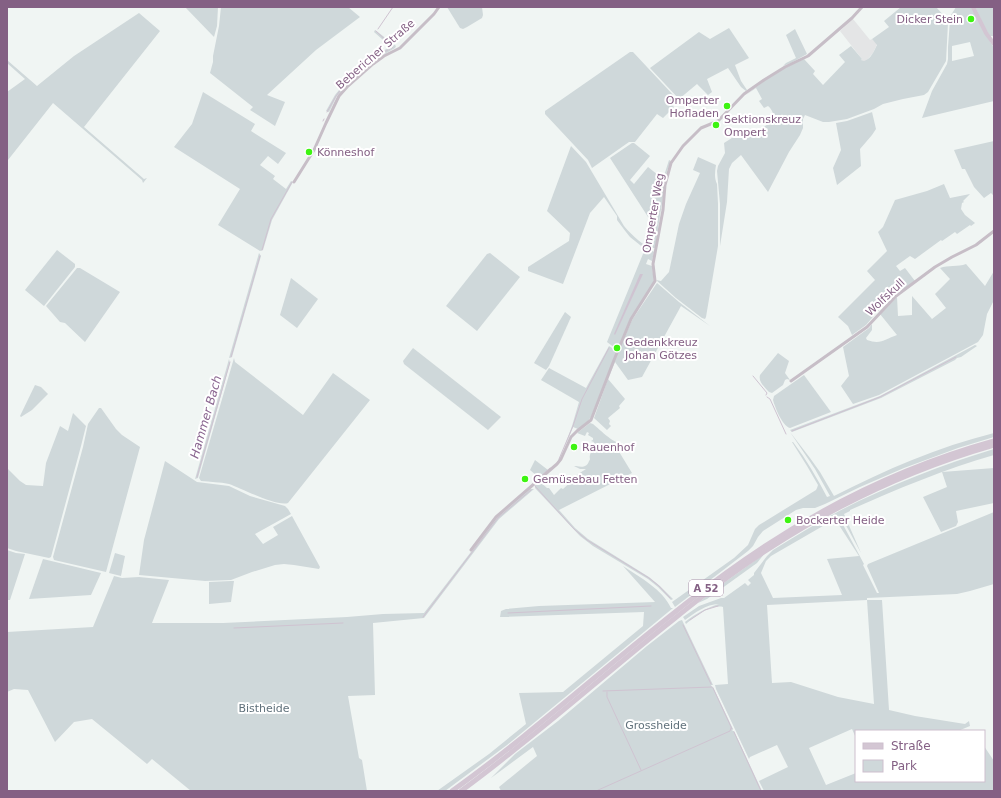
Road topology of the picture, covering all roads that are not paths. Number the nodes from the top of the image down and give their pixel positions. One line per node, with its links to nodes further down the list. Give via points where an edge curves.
1 (440, 7): 5 (street, Bebericher Straße, via 400,48 373,64 339,96 314,150)
2 (862, 7): 10 (street, Omperter Weg, via 808,56 764,80 744,94 718,121 701,128 677,154 671,163 666,185 653,264 655,281 631,319 592,420 571,437 557,464 496,517)
3 (973, 7): 4 (main road)
4 (994, 44)
5 (294, 182)
6 (994, 231): 7 (street, Wolfskull, via 976,245 935,267 902,291 867,327)
7 (791, 381)
8 (994, 440): 11 (highway, A 52, via 923,464 876,484 828,508 765,546 692,599 528,734)
9 (994, 445): 12 (highway, A 52, via 924,468 878,488 767,550 694,602)
10 (471, 550)
11 (452, 791)
12 (461, 791)

